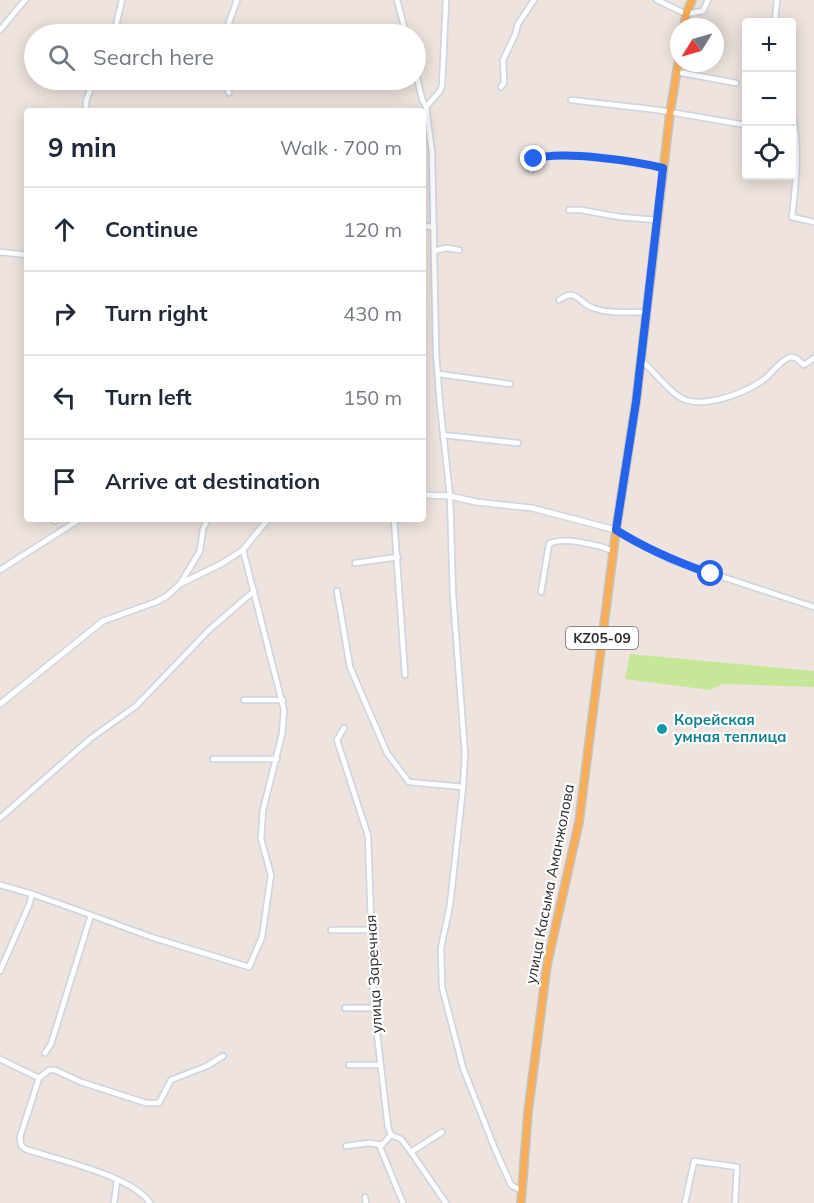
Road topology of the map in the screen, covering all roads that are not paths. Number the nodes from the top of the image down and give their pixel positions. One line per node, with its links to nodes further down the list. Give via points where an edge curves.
1 (25, 0): 17 (street)
2 (122, 0): 14 (street)
3 (237, 0): 15 (street)
4 (397, 0): 16 (street)
5 (446, 0): 26 (street, via 442,86)
6 (534, 0): 20 (street, via 518,24 503,60)
7 (657, 0): 11 (street)
8 (692, 0): 11 (main road)
9 (708, 0): 11 (street, via 703,11)
10 (777, 0): 13 (street)
11 (686, 14): 12 (main road)
12 (685, 18)
13 (775, 18)
14 (116, 24)
15 (229, 24)
16 (403, 24)
17 (0, 30)
18 (677, 72): 19 (street); 28 (main road, улица Касыма Аманжолова / KZ05-09)
19 (736, 83)
20 (501, 87)
21 (90, 90): 27 (street)
22 (228, 90): 24 (street)
23 (420, 90): 26 (street)
24 (229, 93)
25 (571, 100): 28 (street)
26 (426, 107): 37 (street)
27 (86, 108)
28 (670, 113): 29 (street); 31 (main road, улица Касыма Аманжолова / KZ05-09)
29 (742, 124)
30 (795, 126): 35 (street, via 792,217)
31 (663, 168): 32 (street, via 553,155 534,159 528,166); 34 (main road, улица Касыма Аманжолова / KZ05-09)
32 (532, 169)
33 (569, 210): 34 (street)
34 (657, 220): 43 (main road, улица Касыма Аманжолова / KZ05-09)
35 (814, 222)
36 (426, 226): 37 (street)
37 (434, 227): 39 (street)
38 (459, 250): 39 (street)
39 (434, 251): 46 (street)
40 (0, 252): 41 (street)
41 (24, 255)
42 (559, 300): 43 (street, via 573,295 590,308)
43 (646, 312): 45 (main road, улица Касыма Аманжолова / KZ05-09)
44 (814, 358): 45 (street, via 804,365 790,357 750,387 702,402 677,396)
45 (641, 360): 56 (main road, улица Касыма Аманжолова / KZ05-09)
46 (439, 374): 47 (street); 48 (street)
47 (510, 384)
48 (443, 435): 49 (street); 51 (street)
49 (518, 443)
50 (426, 495): 51 (street)
51 (450, 496): 56 (street, via 532,508); 74 (street, via 465,755)
52 (75, 522): 61 (street)
53 (207, 522): 62 (street, via 200,551)
54 (263, 522): 57 (street)
55 (394, 522): 59 (street)
56 (616, 530): 58 (main road, улица Касыма Аманжолова / KZ05-09); 66 (street, via 671,560)
57 (243, 550): 62 (street); 63 (street)
58 (613, 551): 65 (street, via 556,540 549,544); 96 (main road, улица Касыма Аманжолова / KZ05-09, via 579,822 547,965)
59 (398, 557): 60 (street); 67 (street)
60 (355, 563)
61 (0, 570)
62 (180, 584): 70 (street, via 156,602 103,621)
63 (254, 591): 69 (street); 75 (street, via 209,630 136,706 90,738)
64 (337, 591): 74 (street, via 350,667 387,753 409,782)
65 (541, 592)
66 (814, 607)
67 (405, 675)
68 (244, 700): 69 (street)
69 (283, 700): 73 (street, via 284,722)
70 (0, 704)
71 (344, 728): 80 (street, улица Заречная, via 337,740 368,836)
72 (213, 759): 73 (street)
73 (277, 759): 78 (street, via 263,810 261,839 271,876 262,937 249,967)
74 (463, 787): 96 (street, via 450,905 441,948 442,987 467,1078 512,1185)
75 (0, 818)
76 (0, 885): 77 (street)
77 (32, 894): 78 (street); 81 (street)
78 (91, 915): 84 (street)
79 (331, 930): 80 (street)
80 (370, 930): 83 (street, улица Заречная)
81 (0, 971)
82 (345, 1008): 83 (street)
83 (374, 1008): 88 (street, улица Заречная)
84 (45, 1053)
85 (223, 1056): 89 (street, via 171,1080 159,1103 146,1103 55,1070)
86 (0, 1059): 89 (street)
87 (349, 1065): 88 (street)
88 (380, 1065): 91 (street, улица Заречная)
89 (39, 1078): 95 (street, via 20,1137 21,1145)
90 (442, 1132): 94 (street)
91 (391, 1135): 92 (street); 94 (street, via 401,1139)
92 (382, 1145): 93 (street); 101 (street, via 381,1152)
93 (345, 1146)
94 (411, 1152): 102 (street)
95 (117, 1180): 98 (street); 99 (street, via 142,1192)
96 (522, 1191): 103 (main road, улица Касыма Аманжолова / KZ05-09)
97 (365, 1197): 100 (street)
98 (114, 1203)
99 (150, 1203)
100 (366, 1203)
101 (403, 1203)
102 (446, 1203)
103 (521, 1203)
104 (685, 1203): 105 (street, via 694,1161 737,1167)
105 (735, 1203)

